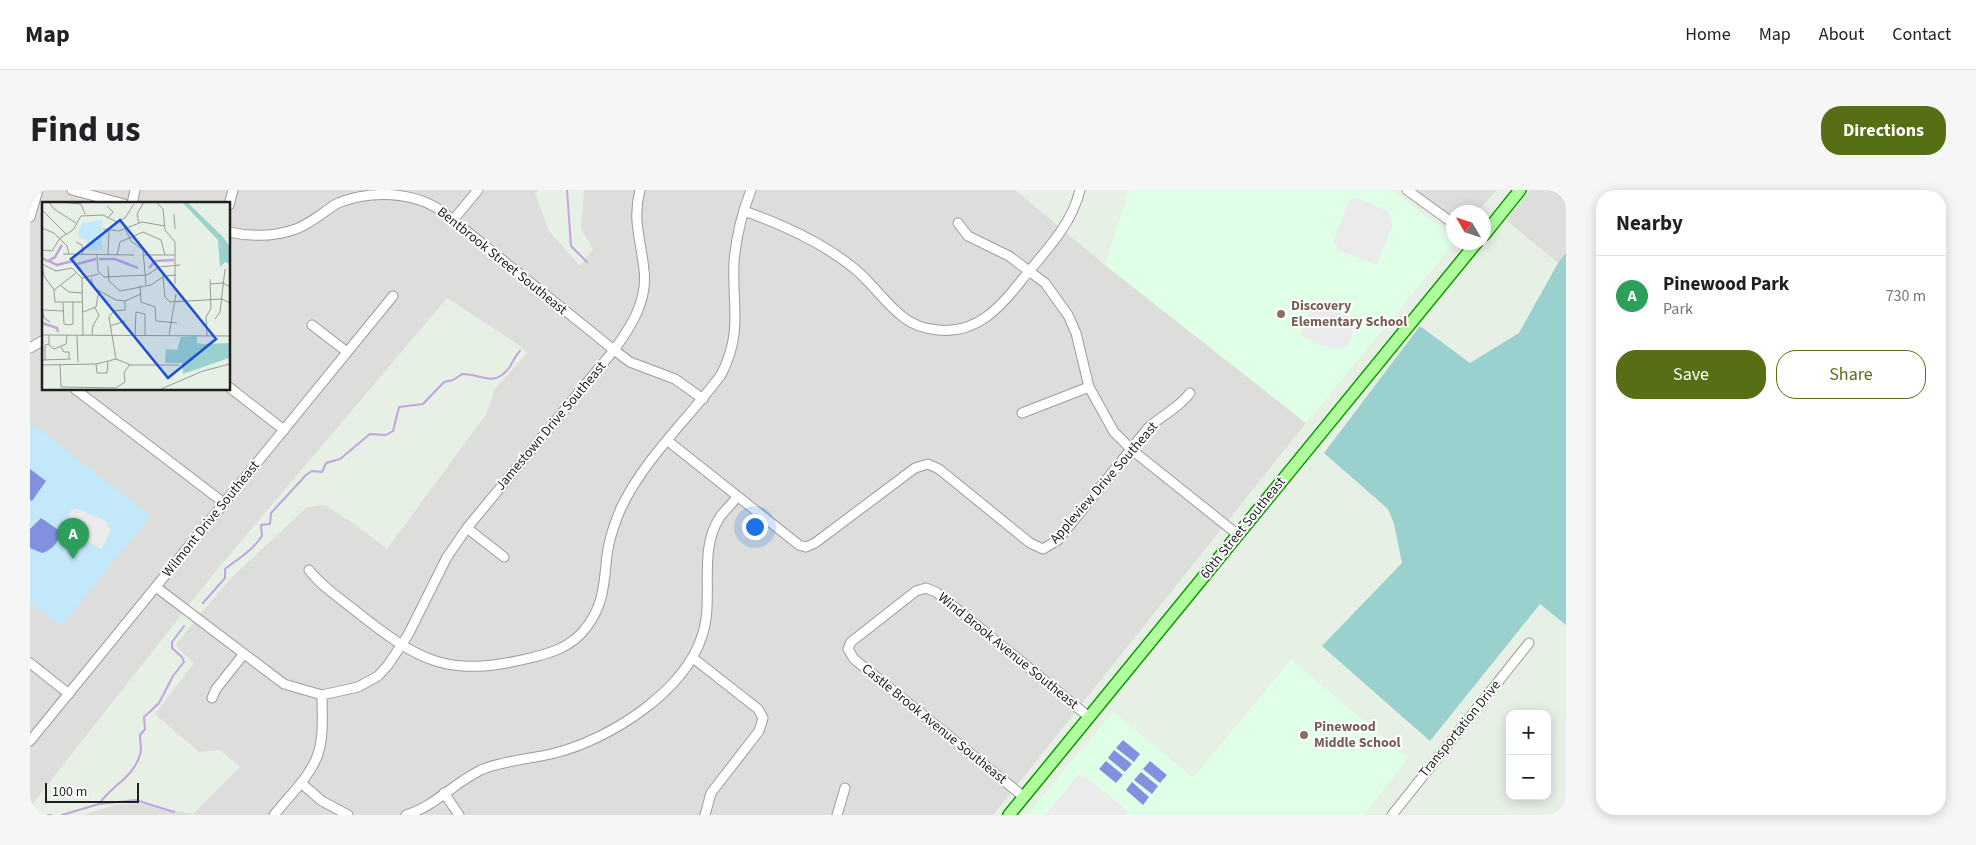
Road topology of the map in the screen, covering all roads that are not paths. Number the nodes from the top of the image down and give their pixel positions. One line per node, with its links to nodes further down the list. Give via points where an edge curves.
1 (38, 190): 12 (street)
2 (72, 190): 10 (street)
3 (478, 190): 14 (street)
4 (640, 190): 24 (street, Jamestown Drive Southeast, via 636,218 644,270 643,291 632,324)
5 (751, 190): 11 (street)
6 (1080, 190): 19 (street, via 1068,222)
7 (1407, 190): 13 (street)
8 (1520, 190): 16 (main road)
9 (377, 191): 14 (street, Bentbrook Street Southeast, via 417,198); 17 (street, Bentbrook Street Southeast, via 341,201 310,222 287,232 257,236)
10 (117, 202)
11 (744, 211): 19 (street, via 817,243 855,269 902,316 928,329 965,329 986,319); 30 (street, via 735,256 735,338 721,376)
12 (30, 217)
13 (1446, 218)
14 (453, 220): 24 (street, Bentbrook Street Southeast)
15 (958, 223): 19 (street, via 968,236)
16 (1491, 226)
17 (230, 232)
18 (1470, 250): 38 (main road, 60th Street Southeast)
19 (1030, 270): 26 (street, via 1045,283 1068,315 1076,333)
20 (393, 296): 25 (street, Wilmont Drive Southeast)
21 (312, 325): 25 (street)
22 (42, 344): 23 (street)
23 (30, 348)
24 (614, 350): 30 (street, Bentbrook Street Southeast, via 630,362 676,379); 37 (street, Jamestown Drive Southeast)
25 (347, 352): 32 (street, Wilmont Drive Southeast)
26 (1089, 387): 31 (street); 34 (street, via 1105,420)
27 (230, 388): 32 (street)
28 (76, 390): 36 (street)
29 (1190, 393): 34 (street, Appleview Drive Southeast, via 1181,404 1154,422)
30 (704, 399): 33 (street)
31 (1022, 413)
32 (284, 430): 36 (street, Wilmont Drive Southeast)
33 (668, 441): 35 (street, Appleview Drive Southeast); 44 (street, via 639,477 621,509 608,546 603,596 595,615 574,641 548,654 484,666 438,662)
34 (1132, 450): 35 (street, Appleview Drive Southeast, via 1058,540 1043,549 1030,543 939,469 928,464 915,468 806,547 799,545); 38 (street)
35 (737, 496): 46 (street, via 720,517 712,534 705,626)
36 (224, 504): 41 (street, Wilmont Drive Southeast)
37 (467, 528): 39 (street); 44 (street, Jamestown Drive Southeast, via 447,557)
38 (1237, 534): 51 (main road, 60th Street Southeast)
39 (504, 557)
40 (309, 570): 44 (street, via 326,588)
41 (156, 587): 45 (street); 48 (street, Wilmont Drive Southeast)
42 (926, 588): 51 (street, Wind Brook Avenue Southeast, via 936,592); 56 (street, Castle Brook Avenue Southeast, via 916,591 855,637 848,649 854,660)
43 (1529, 644): 64 (street, Transportation Drive)
44 (401, 646): 49 (street, Jamestown Drive Southeast, via 388,666 370,680 358,687)
45 (243, 655): 49 (street, via 284,684); 50 (street)
46 (693, 658): 55 (street, via 655,699 626,722 601,736 556,753 482,770); 61 (street, via 758,709 763,718 759,731 711,793)
47 (30, 663): 48 (street)
48 (69, 694): 52 (street, Wilmont Drive Southeast)
49 (322, 695): 53 (street, via 322,734 318,754)
50 (212, 698)
51 (1089, 717): 56 (main road, 60th Street Southeast)
52 (30, 742)
53 (301, 783): 57 (street); 58 (street, via 322,801)
54 (845, 788): 62 (street)
55 (444, 793): 59 (street); 60 (street)
56 (1024, 797): 63 (main road, 60th Street Southeast)
57 (274, 815)
58 (348, 815)
59 (406, 815)
60 (459, 815)
61 (705, 815)
62 (837, 815)
63 (1009, 815)
64 (1392, 815)

